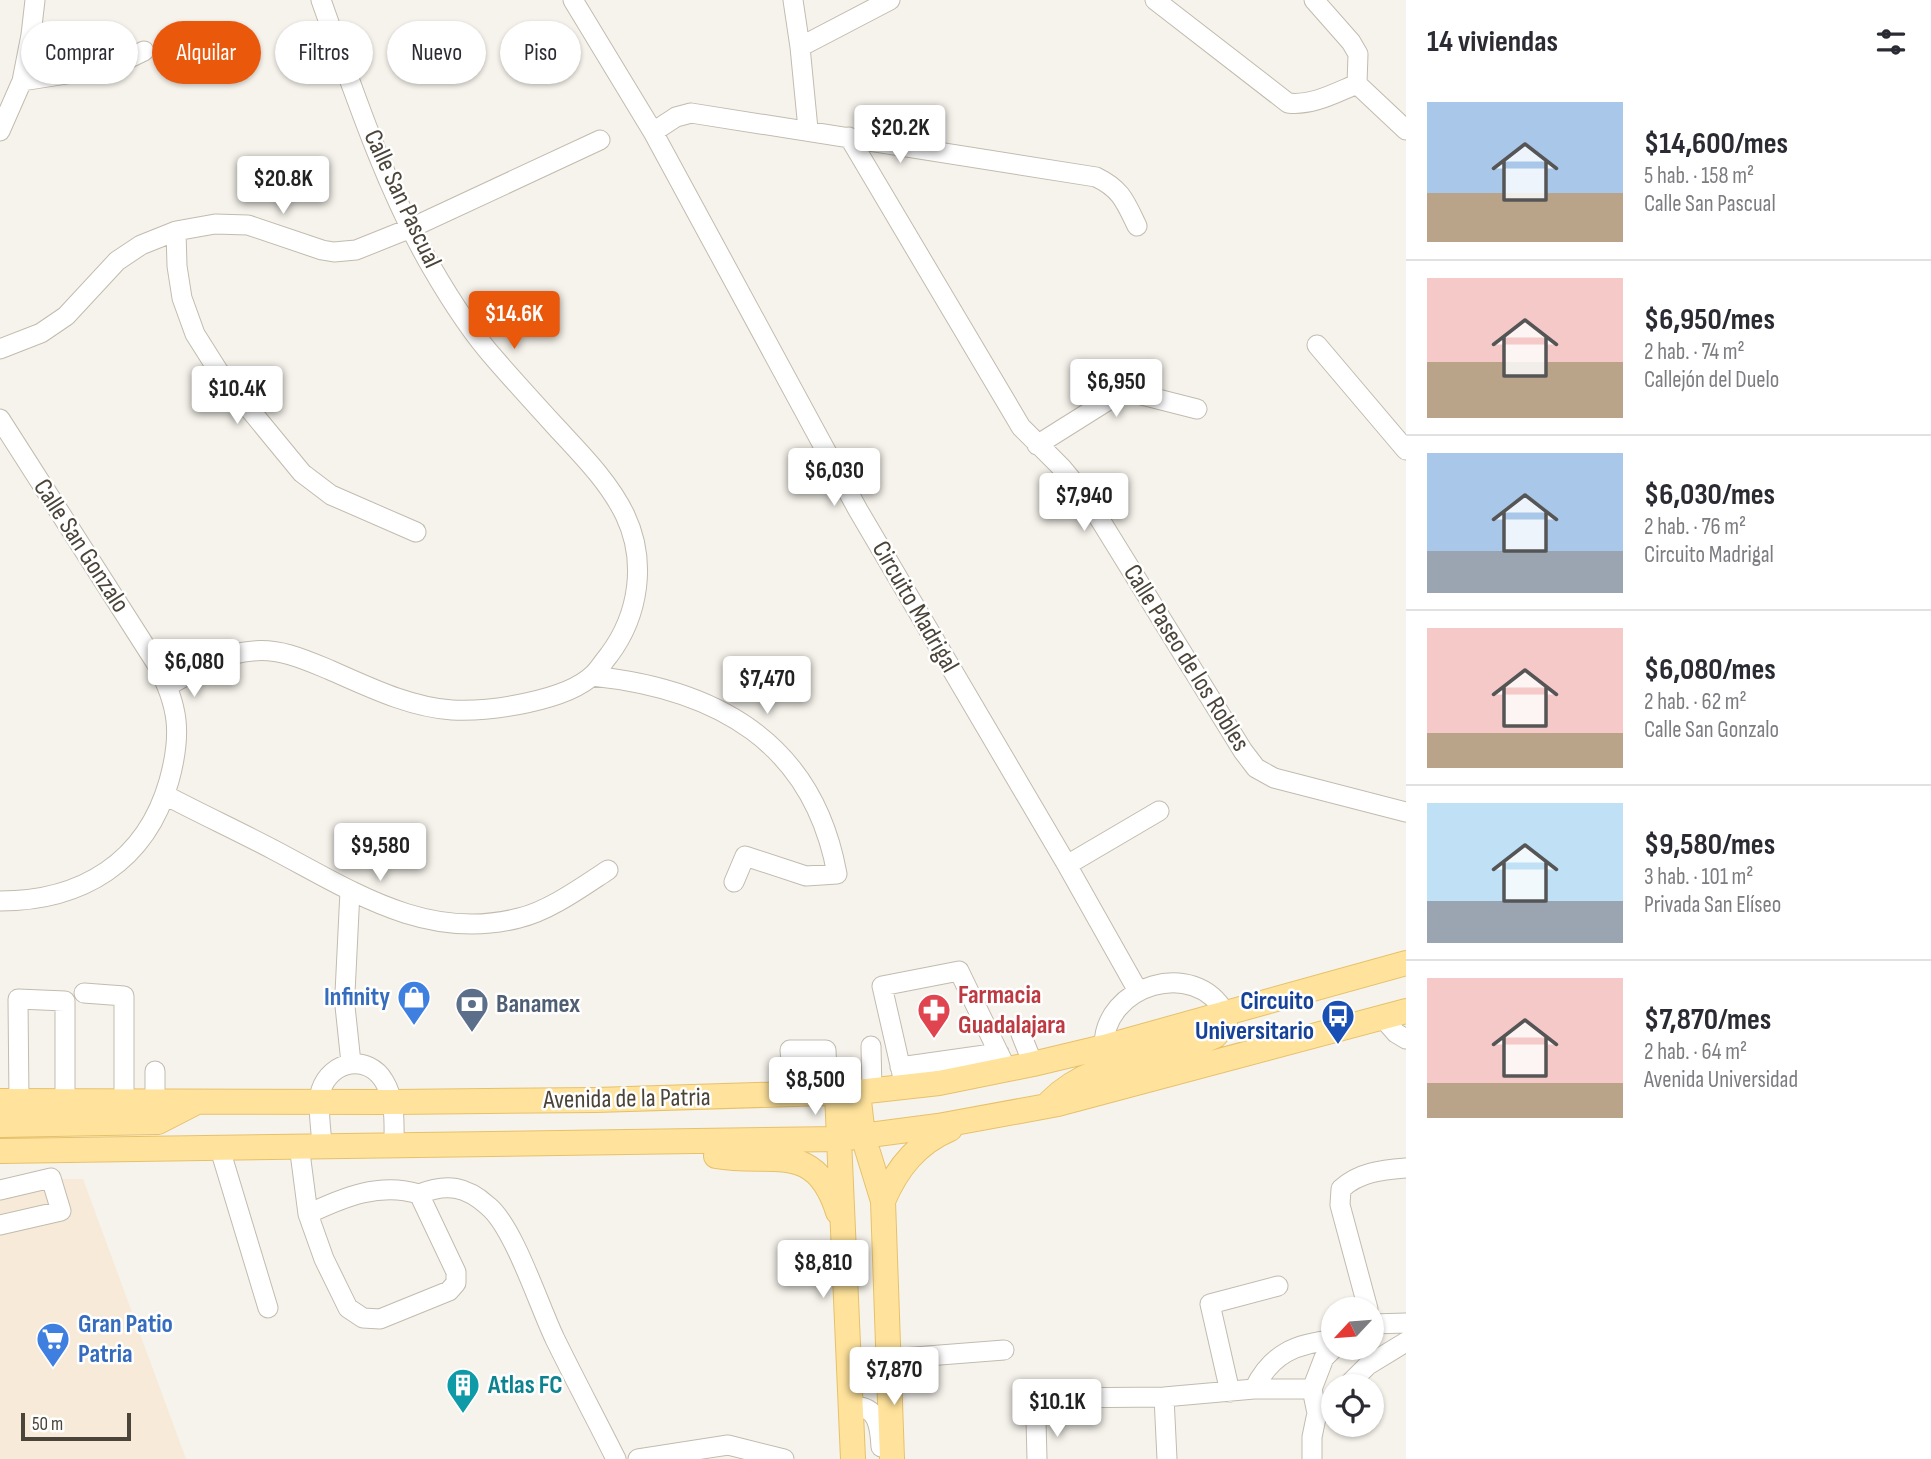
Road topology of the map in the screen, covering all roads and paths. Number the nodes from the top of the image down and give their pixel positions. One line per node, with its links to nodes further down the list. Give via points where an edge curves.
1 (35, 0): 8 (street)
2 (321, 0): 21 (street, Calle San Pascual)
3 (573, 0): 17 (street, Circuito Madrigal)
4 (793, 0): 9 (street)
5 (890, 0): 9 (street)
6 (1155, 0): 13 (street, via 1288,103 1311,102)
7 (1314, 0): 13 (street, via 1358,54)
8 (33, 21)
9 (800, 47): 14 (street)
10 (144, 51): 11 (street)
11 (138, 54)
12 (21, 83): 16 (street)
13 (1357, 84): 15 (street)
14 (808, 130): 17 (street, via 691,113); 18 (street)
15 (1406, 130)
16 (0, 131)
17 (653, 132): 35 (street, Circuito Madrigal, via 858,510)
18 (849, 137): 20 (street, via 1096,177 1113,185); 27 (street, Calle Paseo de los Robles, via 1021,428)
19 (600, 140): 21 (street)
20 (1137, 226)
21 (411, 228): 22 (street, via 356,250 334,252 248,225 215,224); 30 (street, Calle San Pascual, via 484,345 606,483 626,517 637,554 636,601 616,645)
22 (176, 231): 24 (street, via 117,261 58,322); 29 (street, via 182,298 195,334 219,372 302,473 331,495)
23 (1317, 345): 28 (street)
24 (0, 349)
25 (1197, 410): 27 (street, via 1130,392 1115,396)
26 (0, 419): 31 (street, Calle San Gonzalo)
27 (1037, 445): 34 (street, Calle Paseo de los Robles, via 1086,497 1256,768 1274,778)
28 (1406, 450)
29 (416, 532)
30 (592, 676): 31 (street, Calle San Pascual, via 542,699 455,710 425,707 301,658 254,650 206,665); 37 (street, via 625,679 682,694 727,712 768,741 797,775 832,843 837,874 806,876 745,856)
31 (168, 686): 32 (street, Calle San Gonzalo, via 178,739)
32 (165, 795): 38 (street); 39 (street, Calle San Gonzalo, via 145,834 108,872 54,895)
33 (1159, 811): 35 (street)
34 (1406, 813)
35 (1067, 865): 41 (street, Circuito Madrigal)
36 (608, 870): 38 (street, via 521,918 483,924 436,923)
37 (734, 882)
38 (350, 891): 51 (street, via 345,999)
39 (0, 901)
40 (1406, 963): 44 (main road, Avenida de la Patria)
41 (1138, 991): 44 (street, via 1159,983 1182,983 1201,988 1218,1000); 49 (street, via 1112,1018)
42 (84, 993): 60 (street, via 124,996)
43 (0, 999): 57 (street, via 8,999)
44 (1225, 1013): 49 (main road, Avenida de la Patria); 64 (main road, via 1222,1030 1211,1038 1089,1075 1065,1088)
45 (1394, 1014): 47 (street, via 1396,1033); 64 (main road, Avenida de la Patria)
46 (1021, 1034): 52 (street)
47 (1406, 1039)
48 (871, 1046): 55 (street)
49 (1104, 1047): 52 (main road, Avenida de la Patria)
50 (1003, 1061): 52 (main road, Avenida de la Patria); 54 (main road, Avenida de la Patria); 54 (street, via 958,971 883,986)
51 (351, 1063): 59 (street, via 335,1069 321,1089); 63 (street, via 371,1067 384,1080)
52 (1033, 1064)
53 (155, 1071): 61 (street)
54 (903, 1077): 55 (main road, Avenida de la Patria)
55 (849, 1093): 56 (main road, Avenida de la Patria); 56 (street, via 826,1050 790,1050); 67 (main road)
56 (794, 1095): 63 (main road, Avenida de la Patria)
57 (10, 1101): 58 (main road, Avenida de la Patria); 58 (street, via 18,999 65,1001)
58 (65, 1101): 60 (main road, Avenida de la Patria)
59 (320, 1101): 62 (main road, Avenida de la Patria); 63 (main road, Avenida de la Patria); 69 (street)
60 (124, 1102): 61 (main road, Avenida de la Patria)
61 (155, 1102): 62 (main road, Avenida de la Patria)
62 (197, 1102): 66 (main road, via 158,1122)
63 (393, 1102): 71 (street)
64 (1045, 1107): 65 (main road, Avenida de la Patria)
65 (985, 1118): 67 (main road, Avenida de la Patria); 76 (main road, via 947,1130 924,1144 904,1163)
66 (0, 1125)
67 (851, 1138): 68 (main road, Avenida de la Patria); 76 (main road); 79 (main road)
68 (673, 1142): 71 (main road, Avenida de la Patria); 79 (main road, via 727,1158 784,1158 801,1164 829,1189)
69 (310, 1145): 70 (main road, Avenida de la Patria); 71 (main road, Avenida de la Patria); 77 (street)
70 (219, 1146): 72 (main road, Avenida de la Patria); 82 (street)
71 (394, 1146)
72 (0, 1151)
73 (1406, 1168): 81 (street, via 1352,1178 1341,1189 1340,1205)
74 (0, 1190): 78 (street, via 51,1178 61,1211)
75 (419, 1194): 77 (street, via 400,1188 371,1191); 77 (street, via 456,1272 456,1283 449,1291 380,1319 363,1318 348,1308); 97 (street, via 436,1187 463,1190 490,1207 504,1224 555,1339)
76 (883, 1201): 87 (main road)
77 (308, 1214)
78 (0, 1224)
79 (843, 1231): 95 (main road)
80 (1278, 1286): 92 (street, via 1210,1304)
81 (1365, 1297)
82 (268, 1308)
83 (1384, 1325): 85 (street)
84 (1321, 1341): 90 (street, via 1290,1350 1273,1361)
85 (1400, 1345): 89 (street)
86 (1004, 1350): 87 (street)
87 (888, 1359): 102 (main road)
88 (1323, 1360): 91 (street)
89 (1359, 1374)
90 (1254, 1389): 91 (street); 92 (street)
91 (1312, 1389): 94 (street)
92 (1230, 1392): 93 (street)
93 (1164, 1397): 103 (street, via 1052,1398 1040,1406 1036,1420); 104 (street)
94 (1321, 1402)
95 (851, 1407): 100 (main road); 101 (street, via 863,1408 877,1418)
96 (1321, 1417): 105 (street, via 1312,1437)
97 (617, 1459)
98 (638, 1459): 99 (street, via 729,1445)
99 (784, 1459)
100 (853, 1459)
101 (881, 1459)
102 (892, 1459)
103 (1037, 1459)
104 (1167, 1459)
105 (1312, 1459)

